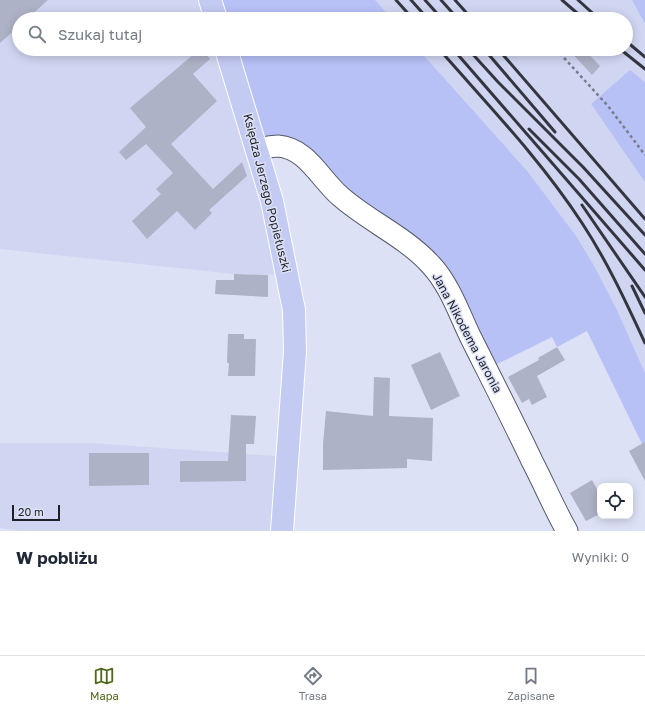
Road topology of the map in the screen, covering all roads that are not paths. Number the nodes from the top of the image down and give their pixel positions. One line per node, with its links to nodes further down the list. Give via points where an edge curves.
1 (210, 0): 2 (main road)
2 (214, 12)
3 (228, 56): 4 (main road, Księdza Jerzego Popiełuszki)
4 (257, 149): 5 (street, Jana Nikodema Jaronia, via 278,146 291,148 312,164 335,192 410,246 432,266 444,284); 6 (main road, Księdza Jerzego Popiełuszki, via 280,233 295,316)
5 (567, 530)
6 (282, 531)

